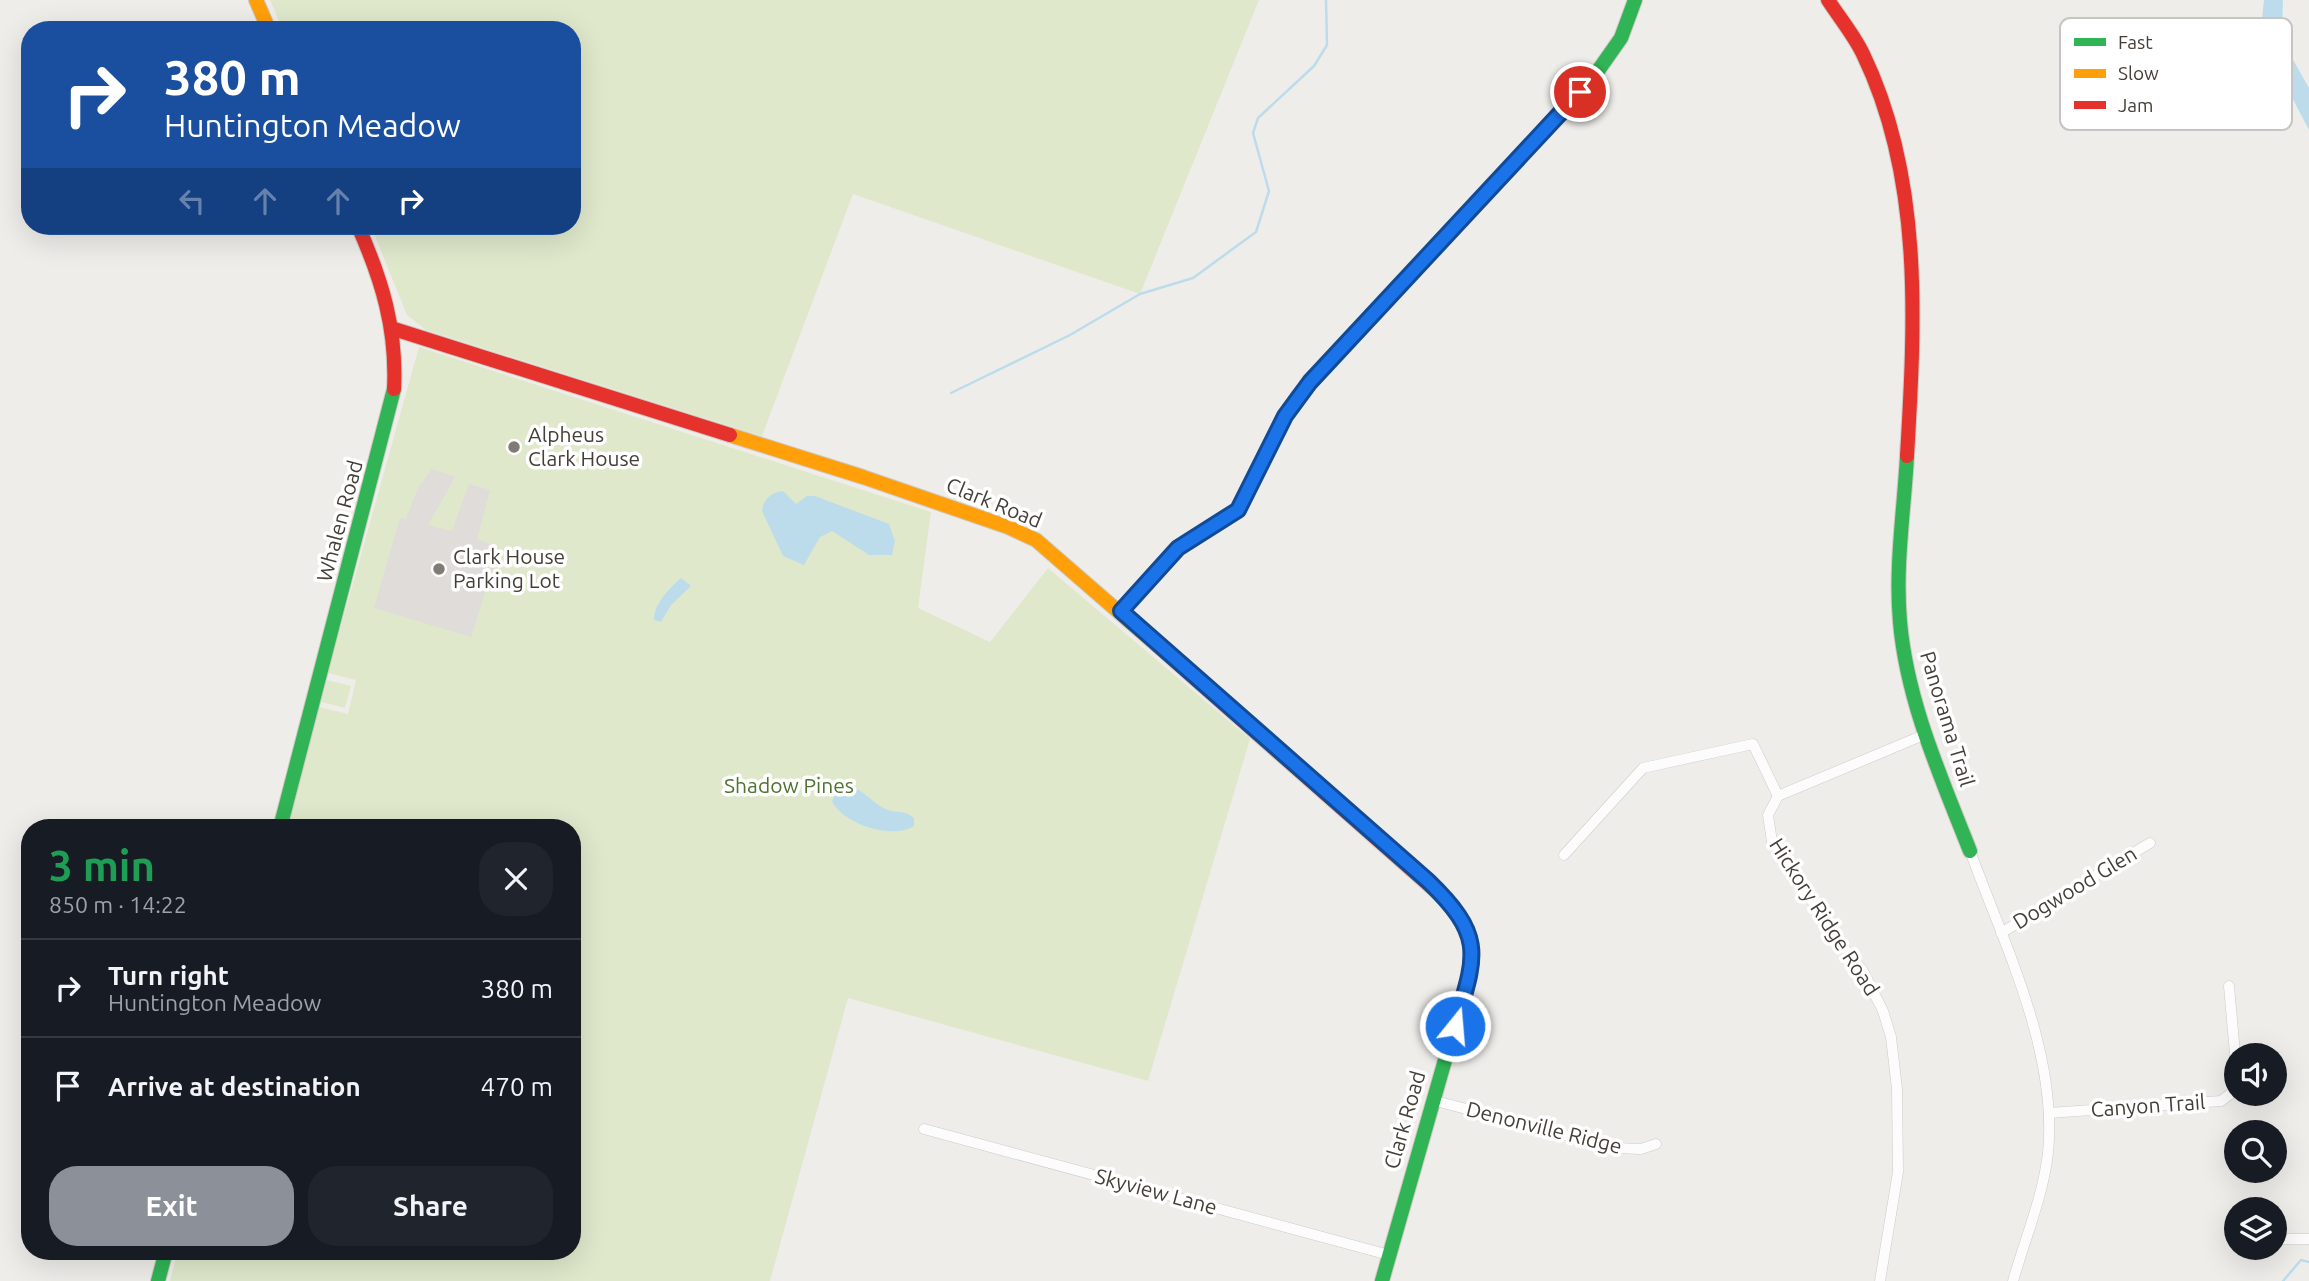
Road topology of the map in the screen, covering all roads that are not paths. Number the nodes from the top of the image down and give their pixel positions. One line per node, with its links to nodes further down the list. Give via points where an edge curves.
1 (256, 0): 4 (street)
2 (1635, 0): 7 (street, via 1621,38 1595,75 1298,396 1238,510 1172,554)
3 (1828, 0): 8 (street, Panorama Trail, via 1862,47 1884,96 1902,187 1911,289 1899,622)
4 (265, 21)
5 (362, 235): 6 (street, Whalen Road, via 384,282)
6 (394, 329): 7 (street, Clark Road, via 1008,527 1049,549); 10 (street, Whalen Road, via 393,398)
7 (1121, 611): 18 (street, Clark Road, via 1428,881 1464,922 1473,962)
8 (1926, 734): 9 (street); 12 (street, Panorama Trail)
9 (1778, 796): 13 (street, via 1753,744 1650,765 1621,788); 28 (street, Hickory Ridge Road, via 1768,815 1772,842 1863,971 1891,1037 1899,1121 1898,1172)
10 (281, 819)
11 (2150, 843): 14 (street, Dogwood Glen)
12 (1970, 852): 14 (street, Panorama Trail)
13 (1564, 855)
14 (2001, 933): 19 (street, Panorama Trail, via 2029,1011)
15 (2229, 986): 16 (street)
16 (2234, 1043)
17 (2224, 1099): 19 (street, Canyon Trail)
18 (1432, 1100): 21 (street, Denonville Ridge, via 1615,1148 1641,1149); 24 (street, Clark Road)
19 (2049, 1113): 29 (street, Panorama Trail, via 2046,1167)
20 (924, 1129): 24 (street, Skyview Lane)
21 (1656, 1144)
22 (2287, 1239): 23 (street)
23 (2309, 1239)
24 (1388, 1255): 27 (street, Clark Road)
25 (164, 1260): 26 (street)
26 (158, 1281)
27 (1382, 1281)
28 (1881, 1281)
29 (2013, 1281)

